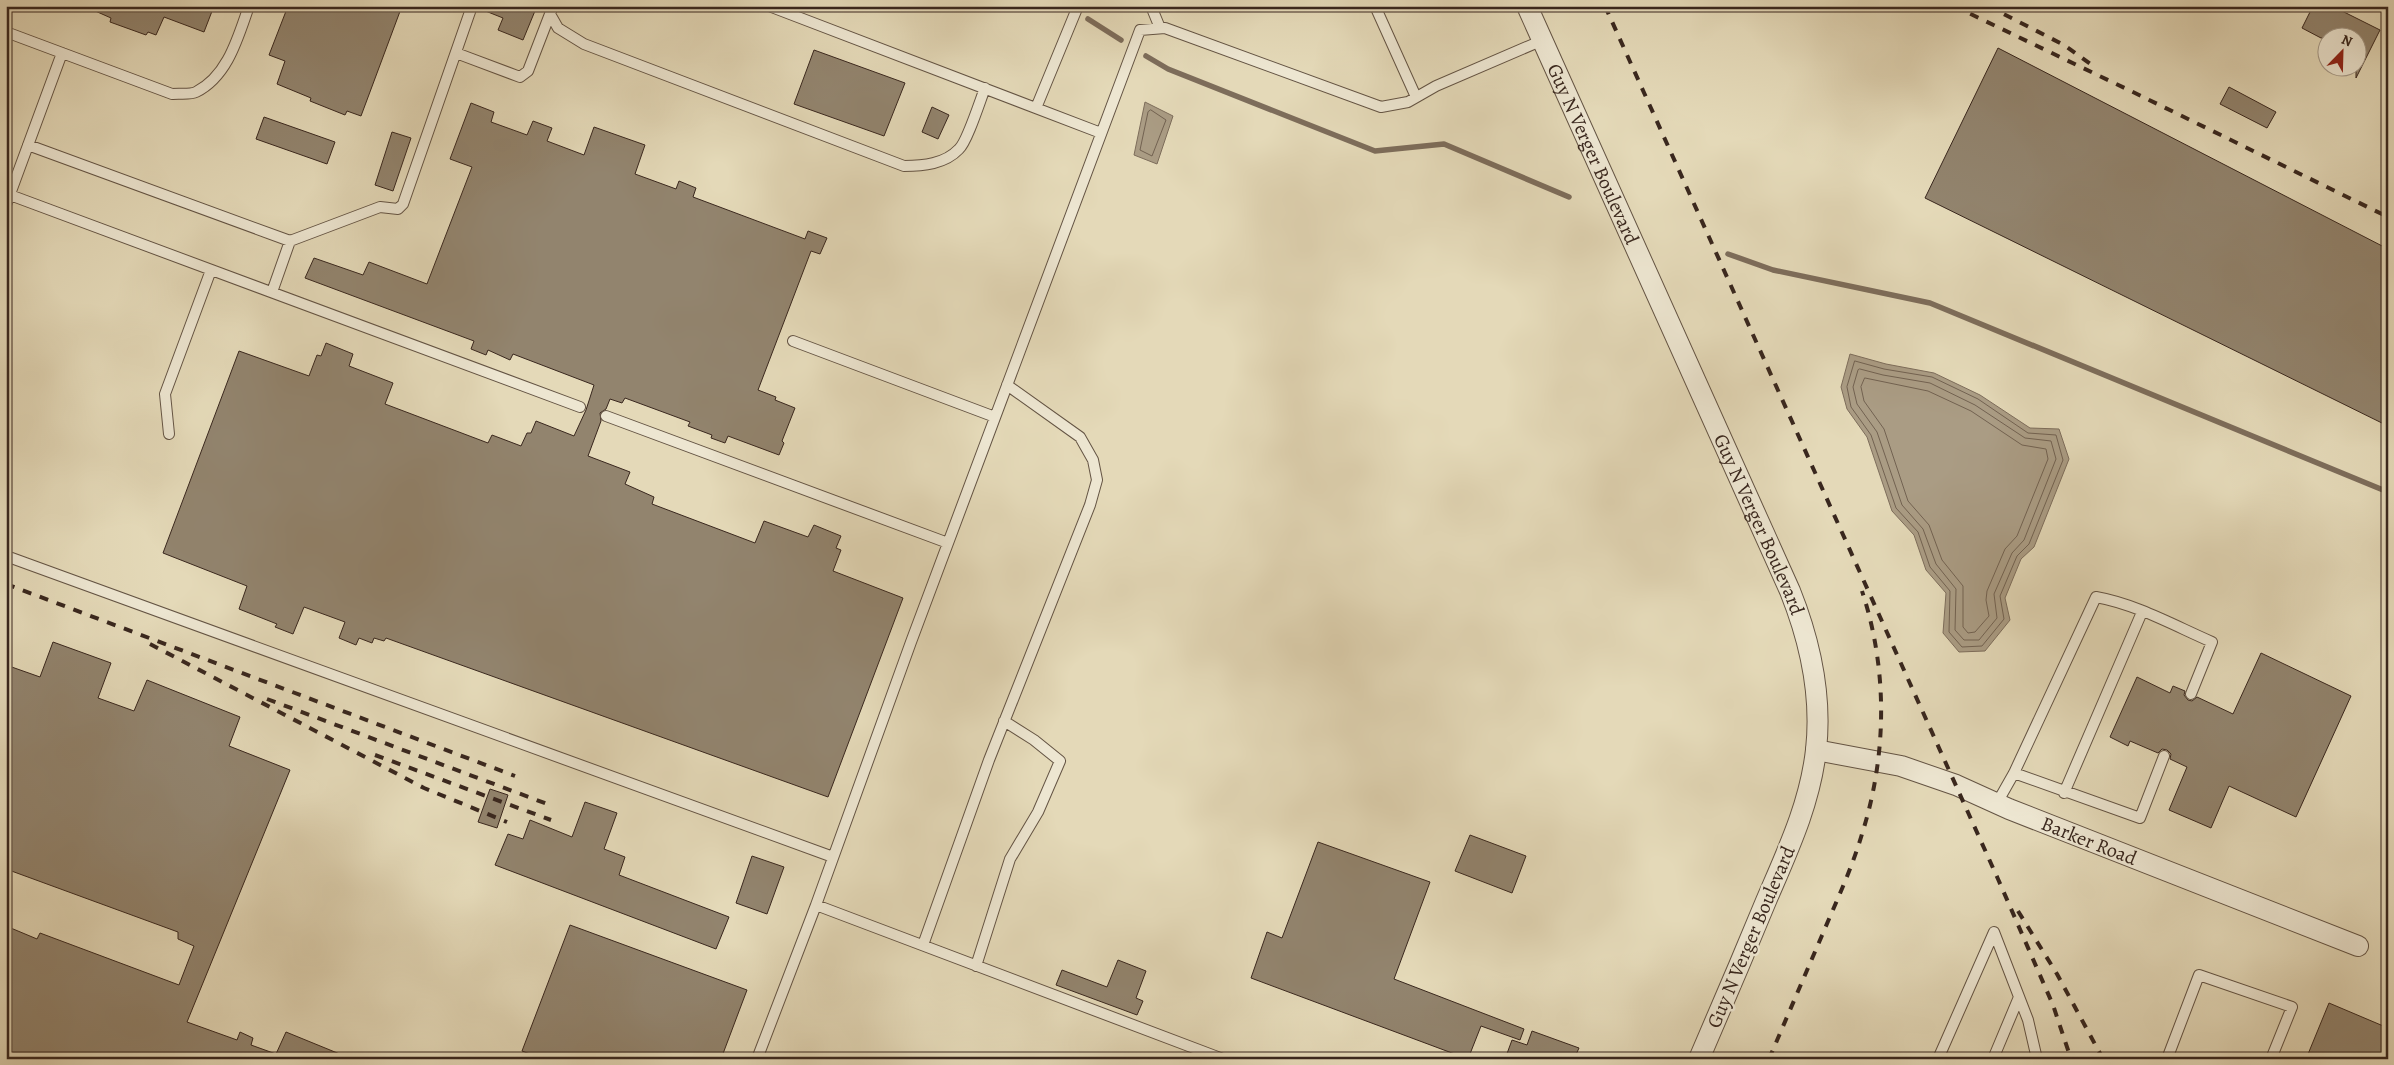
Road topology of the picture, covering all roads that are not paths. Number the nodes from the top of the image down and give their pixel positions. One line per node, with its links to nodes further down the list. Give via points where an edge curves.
1 (249, 6): 12 (lane, via 234,47 218,75 195,92 172,94)
2 (472, 6): 13 (lane)
3 (769, 6): 14 (lane)
4 (1078, 6): 16 (lane)
5 (1151, 6): 9 (lane)
6 (1375, 6): 15 (lane)
7 (1527, 6): 11 (street, Guy N Verger Boulevard)
8 (551, 10): 13 (lane, via 528,71 520,77); 14 (lane, via 558,28 584,44 904,166 941,161 960,149)
9 (1160, 28): 15 (lane, via 1381,107 1408,102); 17 (lane, via 1140,30)
10 (6, 32): 12 (lane)
11 (1542, 40): 15 (lane); 34 (street, Guy N Verger Boulevard, via 1803,625 1813,668 1817,707)
12 (62, 53): 18 (lane)
13 (456, 53): 20 (lane, via 403,204 398,209 380,206)
14 (985, 88): 16 (lane)
15 (1416, 97)
16 (1036, 108): 17 (lane)
17 (1101, 133): 24 (lane)
18 (28, 145): 19 (lane); 20 (lane)
19 (8, 200): 21 (lane)
20 (290, 241): 22 (lane)
21 (211, 270): 22 (lane); 28 (lane, via 165,394)
22 (272, 292): 25 (lane)
23 (793, 341): 27 (lane)
24 (1007, 385): 27 (lane); 33 (lane, via 1080,437 1094,460 1097,480)
25 (580, 407)
26 (606, 416): 29 (lane)
27 (995, 417): 29 (lane)
28 (169, 434)
29 (948, 543): 39 (lane)
30 (6, 556): 39 (lane)
31 (2142, 612): 32 (lane, via 2212,642); 36 (lane, via 2096,597); 37 (lane)
32 (2191, 694)
33 (1004, 721): 41 (lane); 43 (lane, via 1060,760 1038,812 1010,858)
34 (1816, 750): 38 (street, Barker Road, via 1901,766); 47 (street, Guy N Verger Boulevard, via 1798,825)
35 (2164, 756): 37 (lane, via 2140,818)
36 (2014, 773): 37 (lane); 38 (lane)
37 (2064, 793)
38 (1996, 803): 42 (street, Barker Road)
39 (833, 857): 40 (lane)
40 (816, 905): 41 (lane); 45 (lane)
41 (923, 945): 43 (lane)
42 (2358, 946)
43 (976, 966): 46 (lane)
44 (2019, 997): 48 (lane, via 1994,932); 49 (lane); 50 (lane)
45 (757, 1059)
46 (1223, 1059)
47 (1699, 1059)
48 (1938, 1059)
49 (1993, 1059)
50 (2037, 1059)
51 (2168, 1059): 52 (lane, via 2199,975 2292,1007)
52 (2271, 1059)

